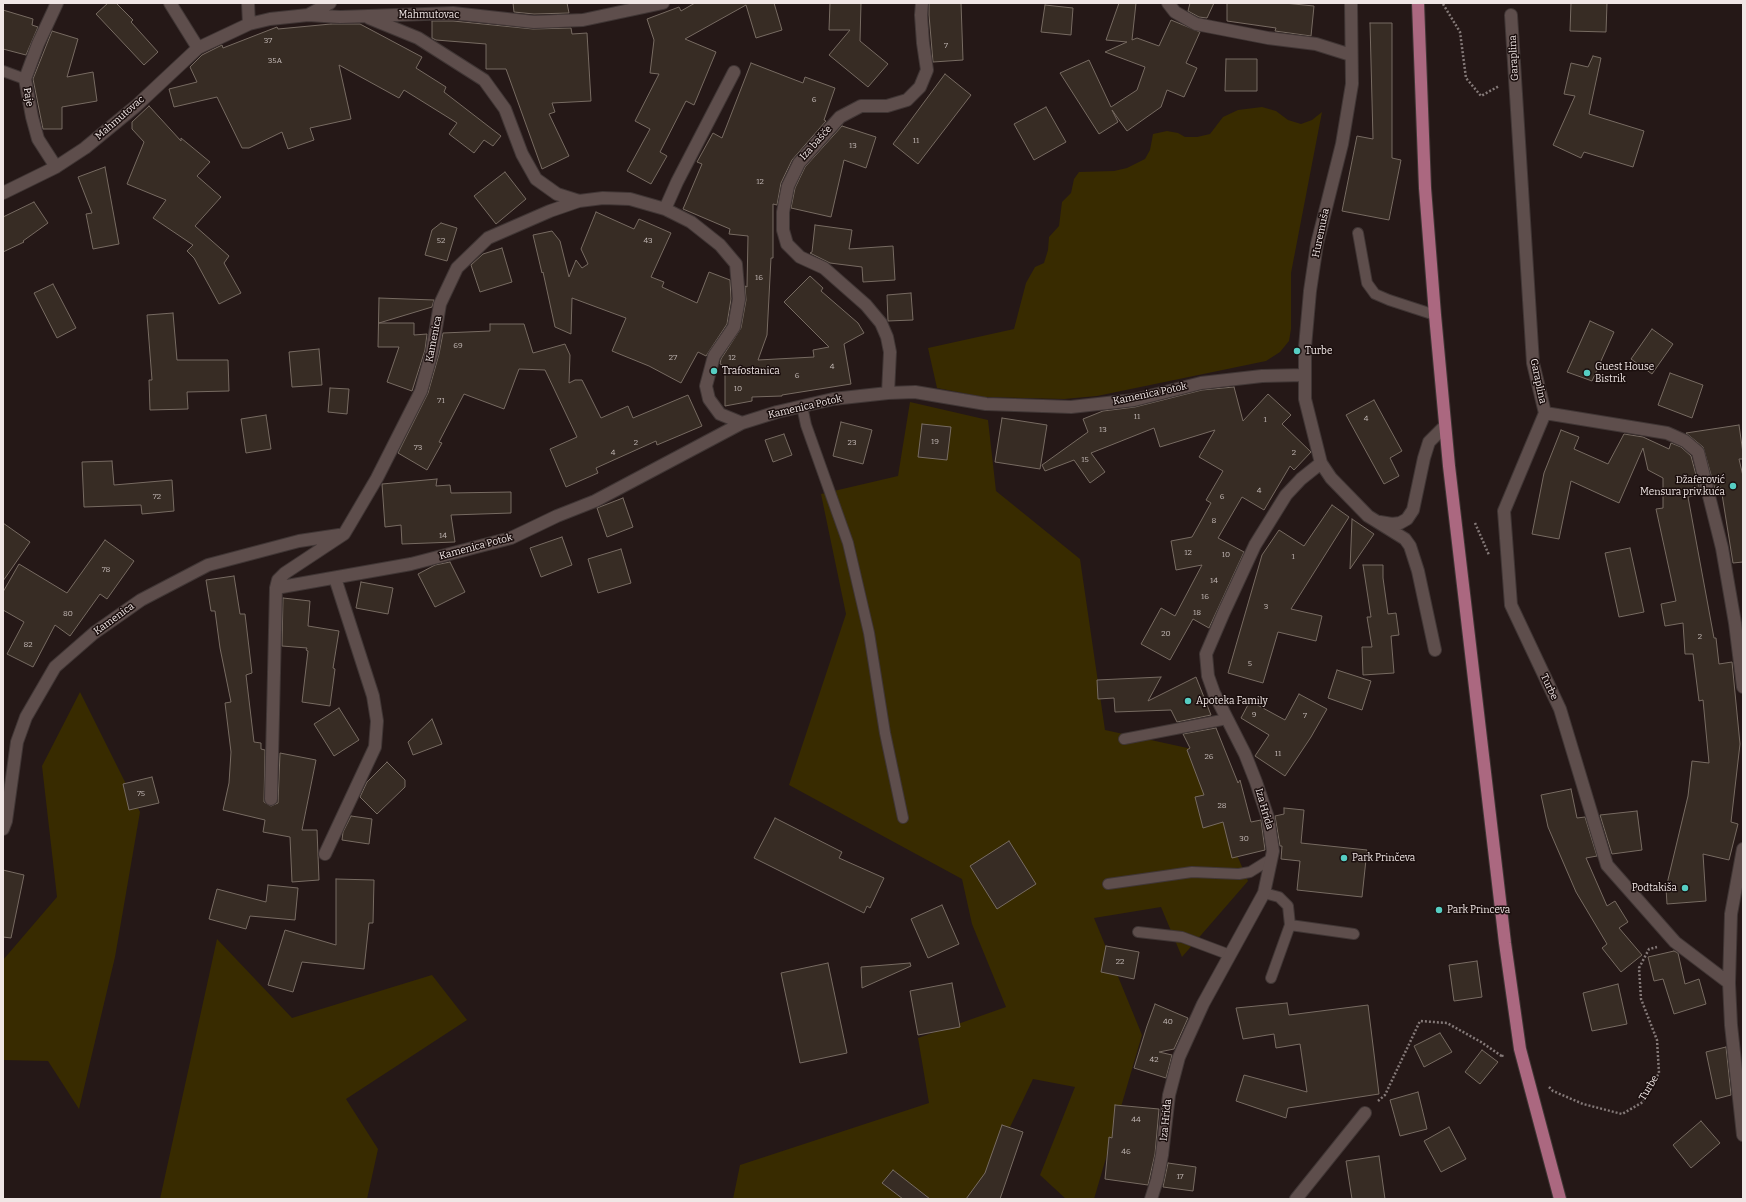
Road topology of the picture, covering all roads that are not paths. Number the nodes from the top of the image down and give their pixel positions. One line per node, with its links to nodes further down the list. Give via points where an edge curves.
1 (57, 3): 18 (street, Paje)
2 (170, 3): 14 (street)
3 (248, 3): 13 (street)
4 (330, 3): 11 (street)
5 (663, 3): 12 (street, Mahmutovac, via 583,20 534,22 453,13)
6 (922, 3): 26 (street, Iza bašče, via 927,70 920,87 907,100 887,106 861,106 840,117 799,163 788,186 783,212 782,230 787,244 800,257 824,268 836,277 881,323 890,352)
7 (1168, 3): 15 (street, via 1174,12 1196,24 1316,44)
8 (1351, 3): 15 (street, Huremuša)
9 (1418, 3): 24 (main road, via 1425,188)
10 (1511, 14): 28 (street, Garaplina, via 1533,363)
11 (308, 15): 12 (street, Mahmutovac); 13 (street, Mahmutovac)
12 (364, 16): 21 (street, Kamenica, via 418,38 484,80 505,109 522,154 536,179 557,194)
13 (249, 24): 14 (street, Mahmutovac)
14 (198, 48): 19 (street, Mahmutovac, via 136,106 85,148)
15 (1351, 55): 25 (street, Huremuša, via 1352,84 1348,116 1317,244 1310,291)
16 (3, 71): 18 (lane)
17 (734, 72): 22 (street)
18 (25, 79): 19 (street, Paje, via 38,139)
19 (56, 167): 20 (street, Mahmutovac)
20 (3, 192)
21 (579, 202): 22 (street, Kamenica, via 603,198 630,200); 33 (street, Kamenica, via 550,211 488,238 457,268 440,304 432,352 421,391 377,478)
22 (665, 209): 29 (street, Kamenica, via 691,222 720,246 736,264 739,299 734,327 714,356 706,386 709,399 720,414)
23 (1358, 233): 24 (lane, via 1367,283 1375,294)
24 (1435, 315): 30 (main road)
25 (1304, 375): 26 (street, Kamenica Potok, via 1262,376 1201,383 1134,400 1071,407 986,404 915,392); 31 (street, Huremuša, via 1305,399)
26 (888, 393): 27 (street, Kamenica Potok, via 833,399)
27 (802, 406): 29 (street, Kamenica Potok); 42 (lane, via 806,425 848,543 869,633 885,733)
28 (1545, 413): 36 (street, Garaplina, via 1667,433 1685,441 1698,452); 54 (street, Turbe, via 1504,511 1511,606 1560,709 1607,865 1675,942)
29 (742, 423): 34 (street, Kamenica Potok, via 595,501 511,538 411,564)
30 (1445, 426): 32 (street, via 1429,442 1413,510 1407,519 1392,524); 59 (main road, via 1505,942 1520,1049)
31 (1321, 463): 32 (street, via 1343,492); 39 (street, Iza Hrida, via 1286,495 1255,545 1206,654 1208,676)
32 (1375, 521): 37 (street, via 1405,539 1410,546)
33 (344, 534): 35 (street, Kamenica, via 285,573 278,580); 43 (street, Kamenica, via 299,541 208,565 141,600 55,667 26,717 17,742)
34 (335, 578): 35 (street, Kamenica Potok); 45 (street, via 373,696 377,721 375,747)
35 (276, 588): 41 (street)
36 (1739, 622): 38 (street, Garaplina)
37 (1435, 650)
38 (1743, 687)
39 (1227, 720): 40 (lane); 46 (street, Iza Hrida, via 1256,782 1268,818)
40 (1124, 739)
41 (272, 799)
42 (903, 818)
43 (3, 829)
44 (1743, 849): 54 (street, via 1731,914)
45 (325, 854)
46 (1271, 859): 47 (lane, via 1250,872 1239,874 1192,872); 48 (street, Iza Hrida)
47 (1108, 884)
48 (1264, 893): 49 (lane, via 1279,897 1288,906); 52 (street, Iza Hrida)
49 (1290, 925): 51 (lane); 53 (lane)
50 (1138, 932): 52 (lane, via 1182,937)
51 (1354, 934)
52 (1230, 955): 57 (street, Iza Hrida, via 1203,1004 1179,1058 1169,1095 1162,1155)
53 (1271, 978)
54 (1729, 983): 56 (street)
55 (1365, 1113): 58 (street)
56 (1743, 1135)
57 (1151, 1199)
58 (1296, 1199)
59 (1560, 1199)

